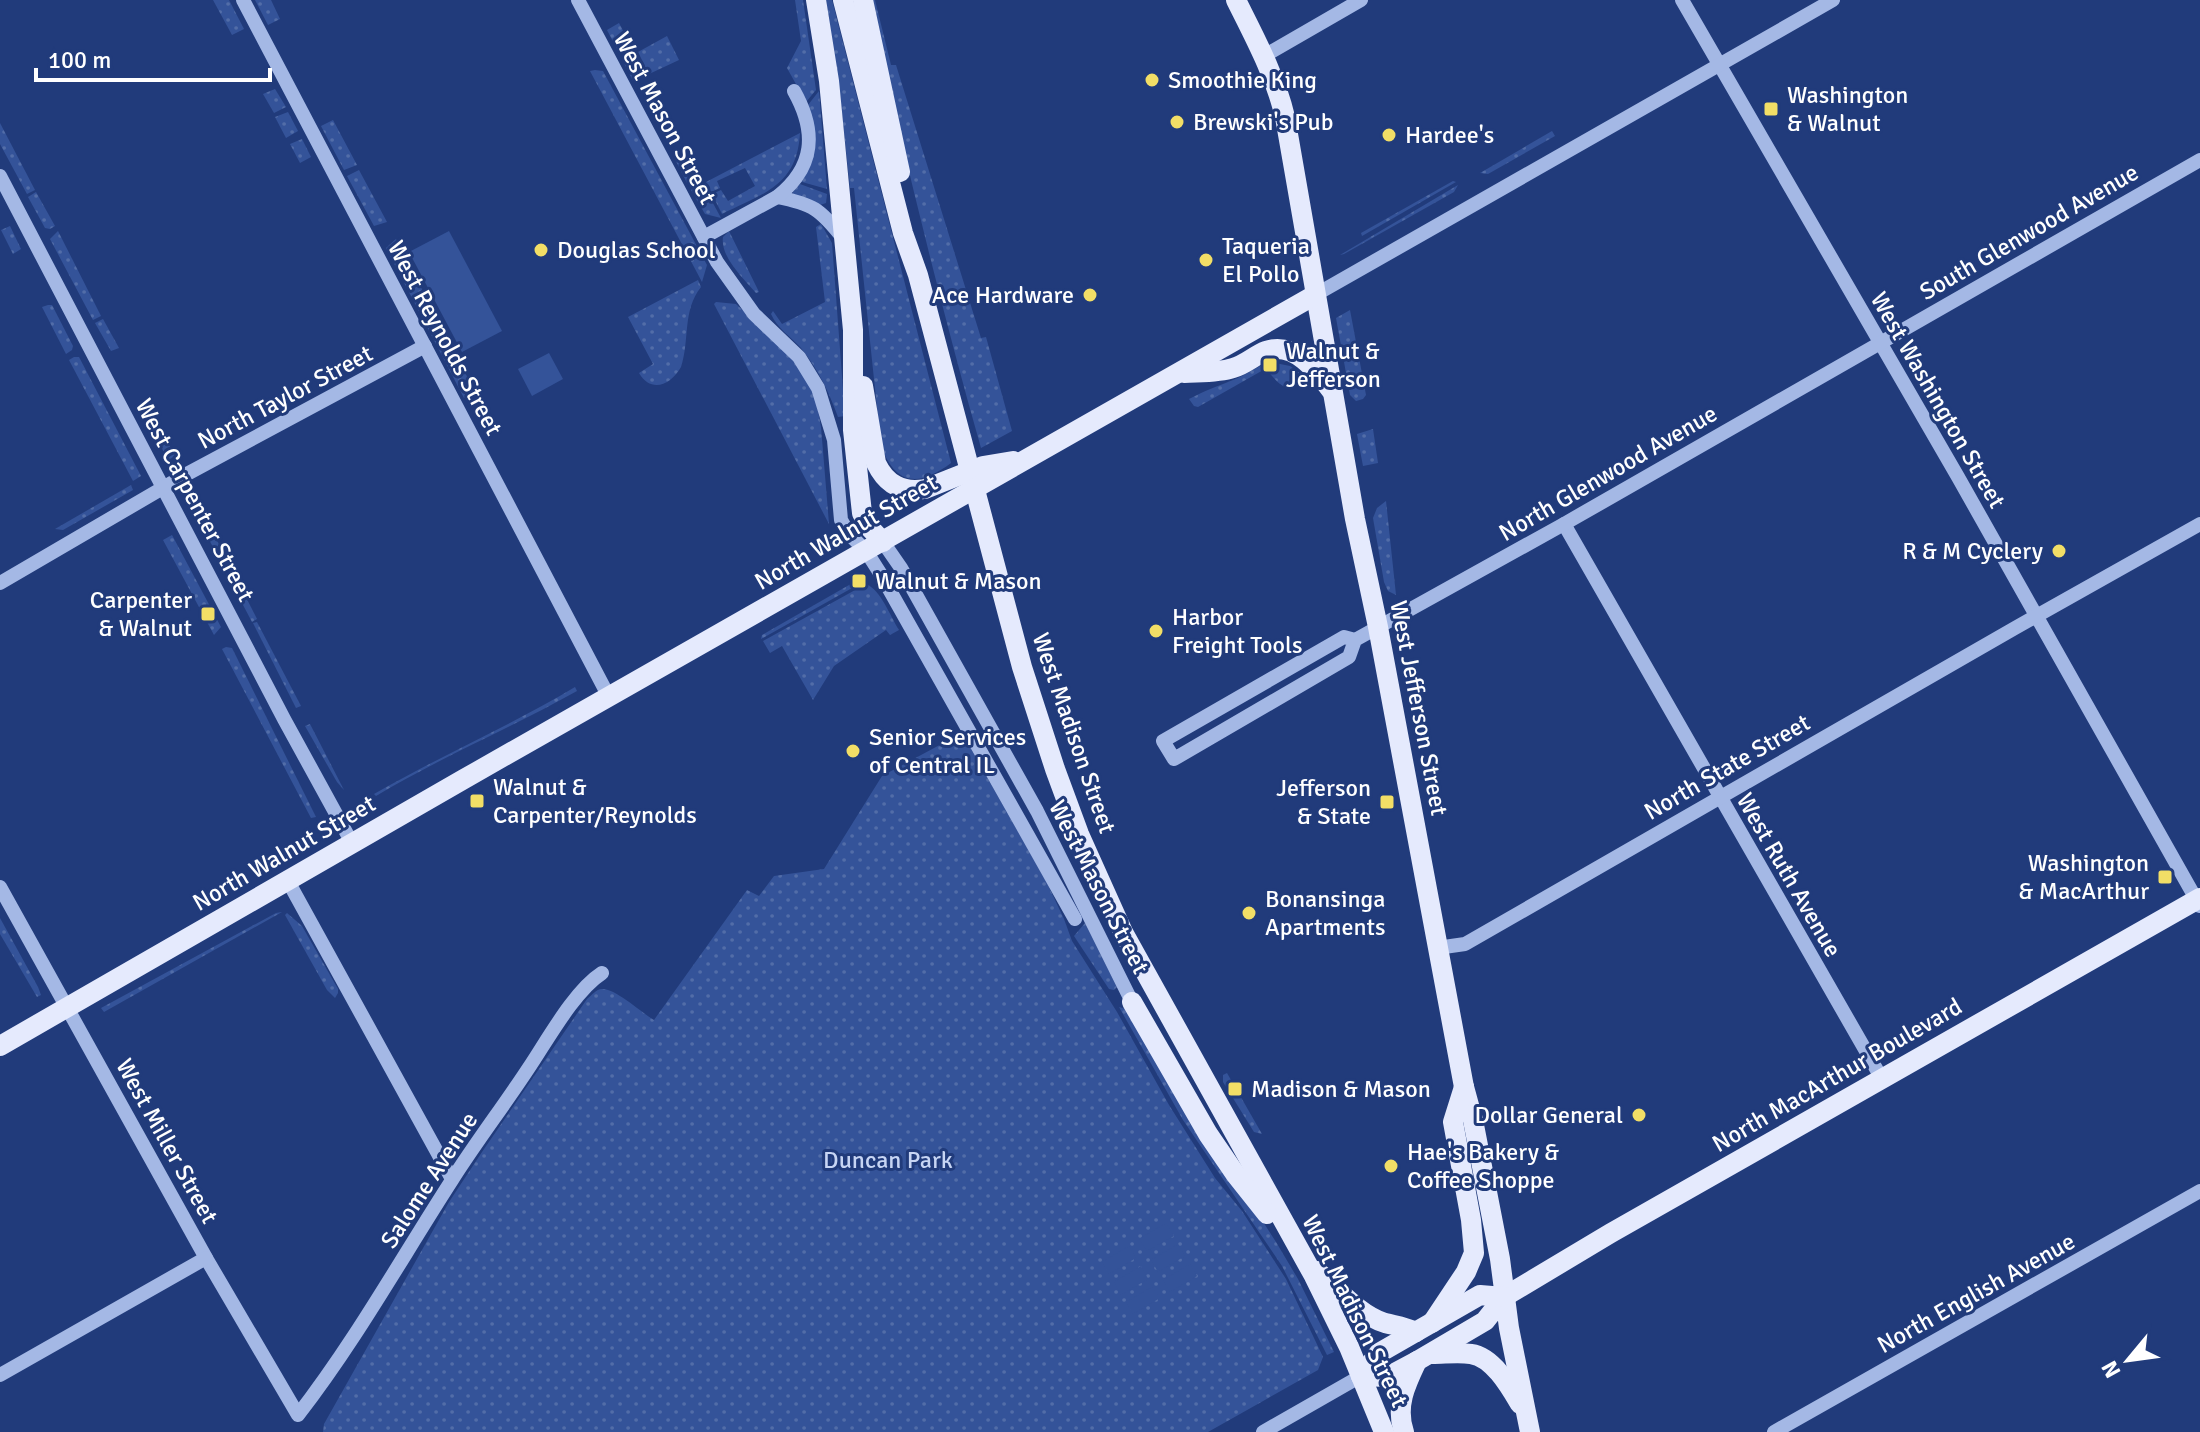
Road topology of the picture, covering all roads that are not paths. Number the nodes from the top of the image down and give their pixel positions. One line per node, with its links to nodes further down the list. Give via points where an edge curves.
1 (243, 0): 22 (street, West Reynolds Street)
2 (578, 0): 16 (street, West Mason Street)
3 (816, 0): 17 (main road)
4 (843, 0): 18 (main road, West Madison Street)
5 (863, 0): 18 (main road)
6 (1236, 0): 10 (main road, West Jefferson Street)
7 (1361, 0): 10 (street)
8 (1682, 0): 11 (street, West Washington Street)
9 (1833, 0): 11 (street, North Walnut Street)
10 (1264, 56): 19 (main road, West Jefferson Street, via 1285,117)
11 (1720, 65): 19 (street, North Walnut Street); 21 (street, West Washington Street)
12 (794, 91): 15 (street, via 810,142 801,172)
13 (2200, 160): 21 (street, South Glenwood Avenue)
14 (0, 176): 26 (street, West Carpenter Street)
15 (777, 197): 16 (street); 17 (street, via 820,211)
16 (704, 237): 29 (street, West Mason Street, via 754,314 799,357 818,388 834,440 841,520 849,534)
17 (843, 238): 20 (main road)
18 (918, 275): 51 (main road, West Madison Street, via 1029,692 1079,834 1130,945)
19 (1315, 295): 23 (main road, North Walnut Street); 24 (main road, West Jefferson Street)
20 (853, 330): 25 (main road, via 876,463 892,484 915,491 983,466); 29 (main road, via 853,430 862,513)
21 (1881, 343): 27 (street, North Glenwood Avenue); 31 (street, West Washington Street)
22 (425, 346): 26 (street, North Taylor Street); 34 (street, West Reynolds Street)
23 (1177, 373): 24 (main road, via 1234,368 1275,349 1305,360); 25 (main road, North Walnut Street)
24 (1333, 393): 32 (main road, West Jefferson Street)
25 (1025, 460): 29 (main road, North Walnut Street)
26 (163, 488): 30 (street, North Taylor Street); 36 (street, West Carpenter Street)
27 (1564, 524): 32 (street, North Glenwood Avenue); 35 (street, West Ruth Avenue)
28 (2200, 524): 31 (street, North State Street)
29 (874, 546): 34 (main road, North Walnut Street); 40 (street, West Mason Street); 43 (street, West Mason Street, via 901,568 1037,811)
30 (0, 583)
31 (2036, 616): 35 (street, North State Street); 39 (street, West Washington Street)
32 (1378, 627): 33 (street, North Glenwood Avenue); 41 (main road, West Jefferson Street)
33 (1355, 640): 33 (street, North Glenwood Avenue, via 1344,637 1163,741 1174,759 1349,657)
34 (609, 697): 36 (main road, North Walnut Street)
35 (1720, 797): 41 (street, North State Street, via 1465,944); 46 (street, West Ruth Avenue)
36 (352, 843): 37 (main road, North Walnut Street)
37 (288, 881): 44 (main road, North Walnut Street); 48 (street)
38 (0, 887): 44 (street, West Miller Street)
39 (2199, 901): 46 (main road, North MacArthur Boulevard)
40 (1075, 919)
41 (1437, 948): 47 (main road, West Jefferson Street)
42 (602, 973): 48 (street, Salome Avenue, via 558,1024)
43 (1132, 1002): 51 (main road, via 1208,1134)
44 (68, 1008): 45 (main road, North Walnut Street); 50 (street, West Miller Street)
45 (0, 1046)
46 (1882, 1079): 52 (main road, North MacArthur Boulevard)
47 (1464, 1087): 52 (main road, West Jefferson Street); 53 (main road, via 1453,1122 1474,1253 1466,1272)
48 (452, 1179): 57 (street, Salome Avenue, via 382,1295)
49 (2200, 1191): 62 (street, North English Avenue)
50 (206, 1258): 55 (street); 57 (street, West Miller Street)
51 (1306, 1261): 53 (main road, via 1363,1311 1385,1323); 56 (main road, West Madison Street)
52 (1504, 1297): 53 (main road, North MacArthur Boulevard, via 1480,1295); 54 (main road, North MacArthur Boulevard, via 1485,1321); 58 (main road, West Jefferson Street)
53 (1424, 1327): 56 (main road, North MacArthur Boulevard, via 1379,1353)
54 (1422, 1357): 56 (main road, North MacArthur Boulevard, via 1387,1377); 58 (main road, via 1482,1358 1501,1376); 61 (main road, via 1400,1401)
55 (0, 1375)
56 (1361, 1376): 59 (street, North MacArthur Boulevard); 60 (main road, West Madison Street)
57 (298, 1415)
58 (1528, 1423)
59 (1263, 1432)
60 (1384, 1432)
61 (1404, 1432)
62 (1774, 1432)

